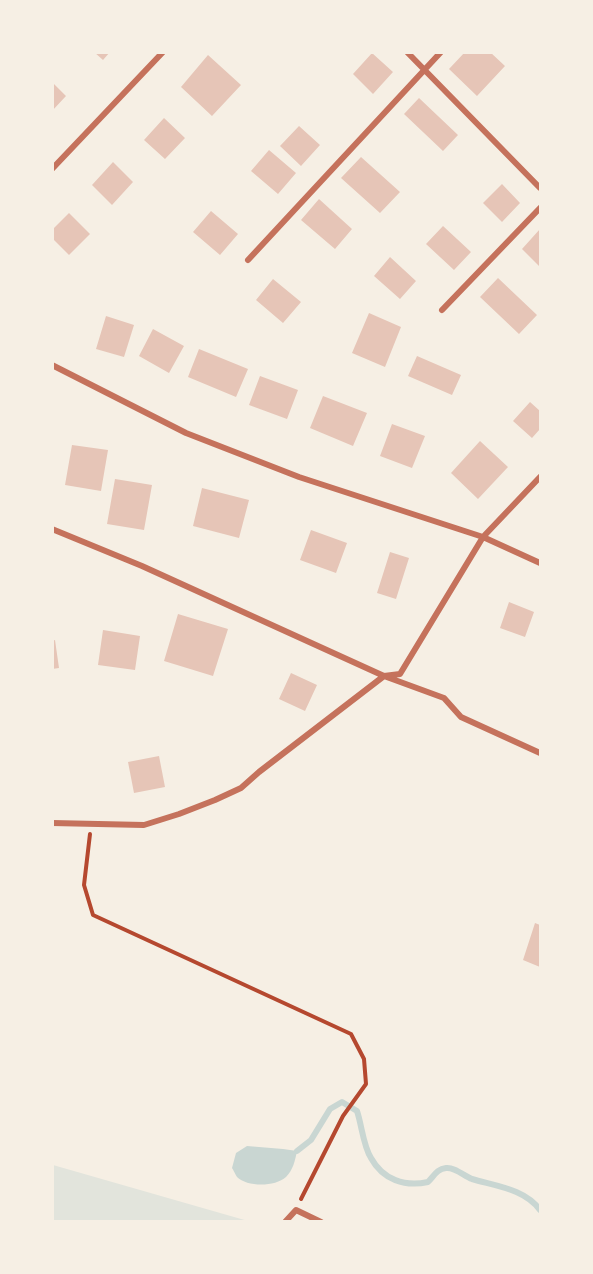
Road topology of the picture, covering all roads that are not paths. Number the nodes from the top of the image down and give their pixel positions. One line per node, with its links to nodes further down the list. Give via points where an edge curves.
1 (163, 52): 5 (street)
2 (407, 52): 4 (street)
3 (441, 52): 4 (street)
4 (425, 69): 6 (street); 8 (street)
5 (52, 170)
6 (540, 188)
7 (540, 208): 9 (street)
8 (248, 260)
9 (442, 310)
10 (52, 365): 13 (street, via 186,433 299,477)
11 (540, 477): 13 (street)
12 (52, 529): 15 (street)
13 (483, 537): 14 (street); 15 (street, via 400,674)
14 (540, 562)
15 (384, 676): 16 (street, via 444,698 461,717); 17 (street, via 241,788 206,804 144,825)
16 (540, 753)
17 (52, 823)
18 (285, 1221): 19 (street, via 296,1210)
19 (321, 1221)

